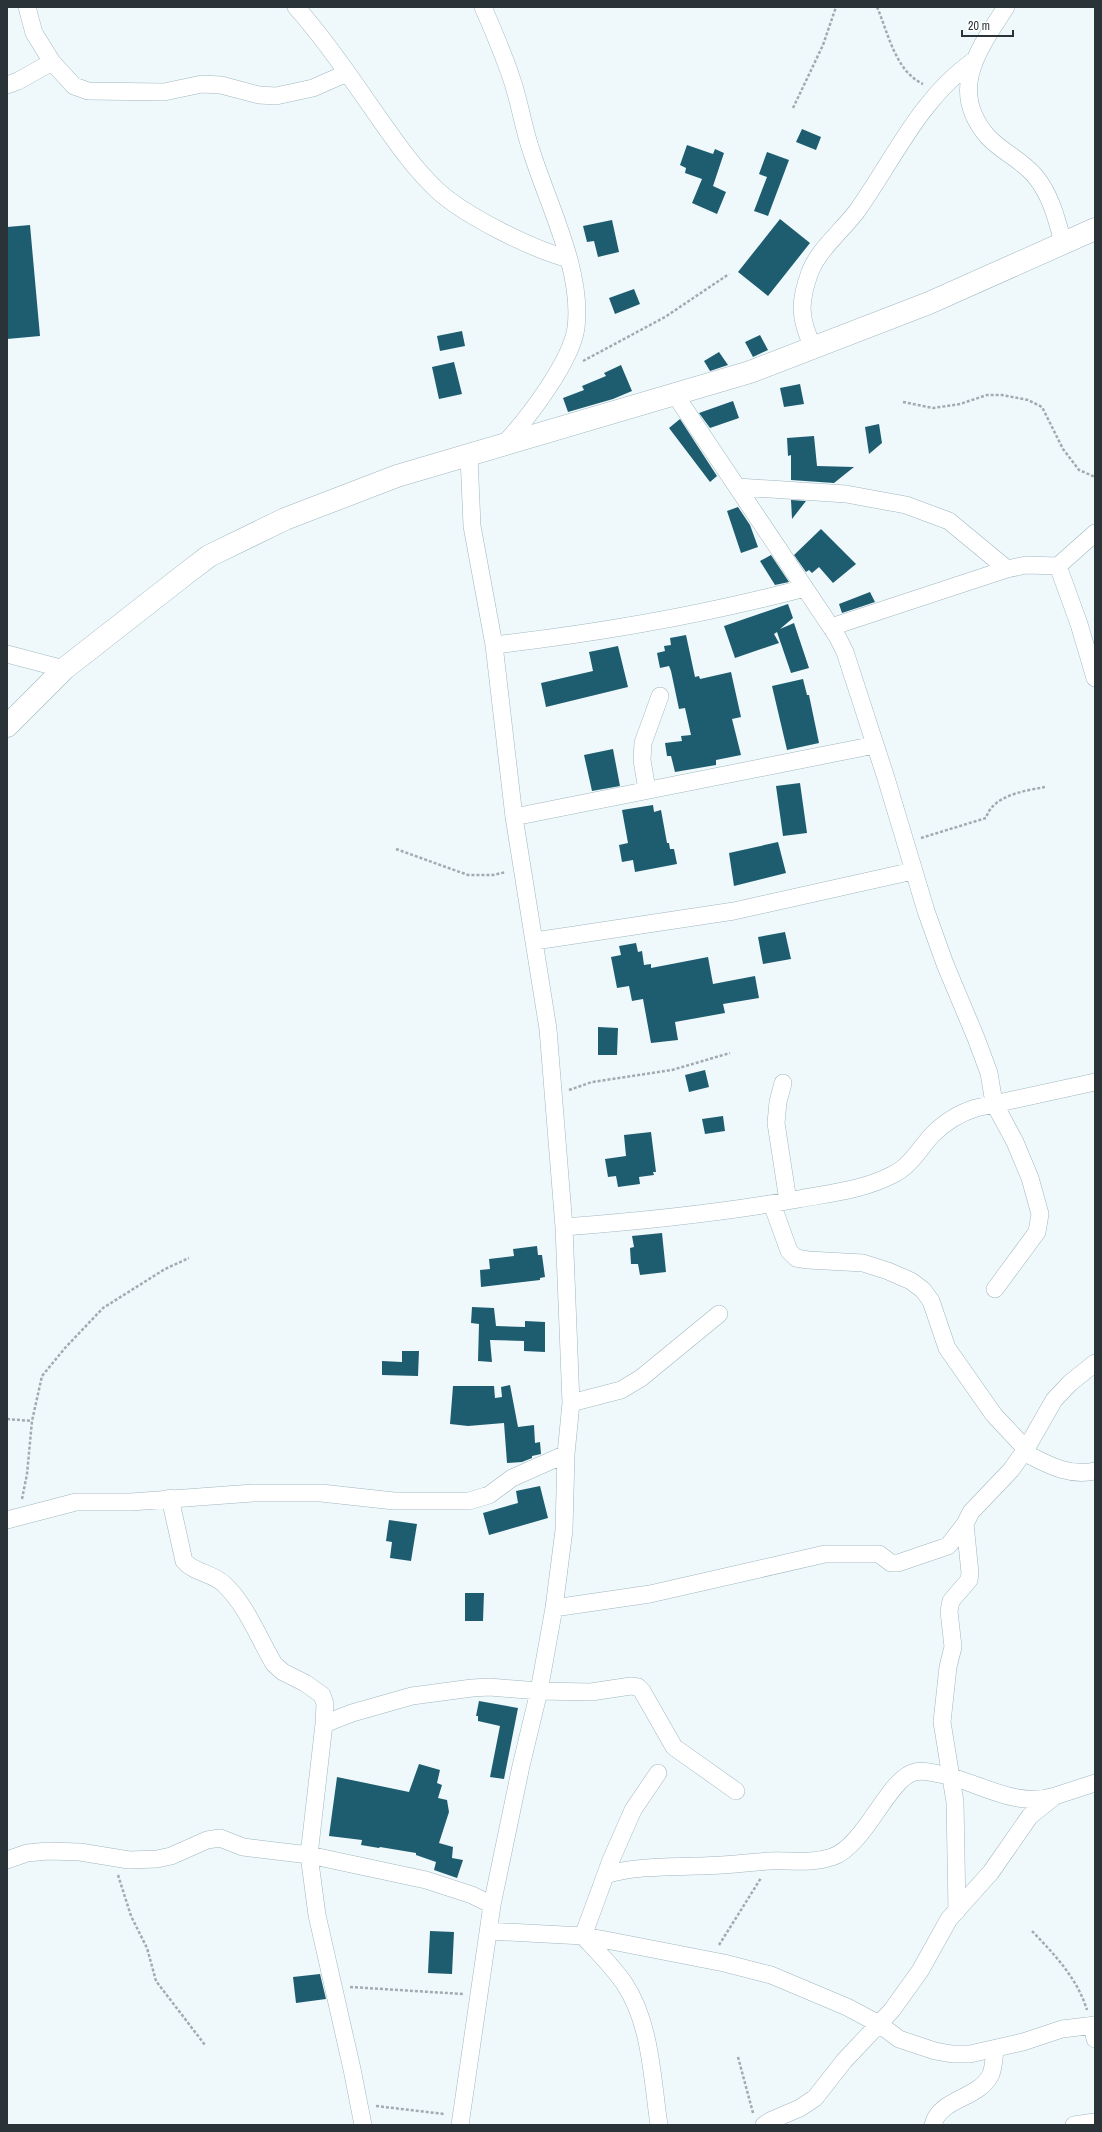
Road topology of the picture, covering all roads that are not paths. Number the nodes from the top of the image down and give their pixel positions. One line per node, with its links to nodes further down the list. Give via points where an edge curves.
1 (27, 7): 6 (street, via 34,33)
2 (296, 7): 7 (street)
3 (483, 7): 11 (street, via 512,78 524,129)
4 (1002, 10): 5 (street)
5 (973, 61): 10 (street, via 969,78 970,102 981,126 989,137 1036,177 1055,213); 12 (street, via 941,88 922,110 857,211 811,270 801,312 803,327)
6 (52, 62): 7 (street, via 74,86 88,91 125,93 164,92 202,84 221,85 259,95 276,96 313,88); 8 (street)
7 (347, 73): 11 (street, via 403,152 439,192 478,218 545,252)
8 (7, 85)
9 (1095, 229): 10 (street)
10 (1063, 243): 12 (street, via 929,303)
11 (569, 259): 14 (street, via 575,290 576,330 564,359 540,399)
12 (813, 347): 13 (street, via 750,372)
13 (676, 396): 14 (street); 16 (street)
14 (504, 443): 15 (street)
15 (469, 456): 22 (street, via 472,526); 24 (street, via 397,476 329,501 209,556)
16 (738, 487): 19 (street, via 846,494 906,505 949,521); 20 (street)
17 (1095, 533): 18 (street)
18 (1058, 566): 19 (street, via 1026,565); 25 (street)
19 (1007, 569): 21 (street)
20 (805, 588): 21 (street); 22 (street, via 731,608 595,632)
21 (831, 627): 28 (street, via 846,652)
22 (494, 645): 30 (street)
23 (7, 654): 24 (street)
24 (64, 669): 27 (street)
25 (1095, 678)
26 (660, 696): 29 (street, via 643,743 642,760)
27 (7, 726)
28 (876, 745): 29 (street); 31 (street)
29 (647, 790): 30 (street)
30 (514, 817): 32 (street)
31 (914, 871): 32 (street, via 734,911); 35 (street, via 945,964 986,1066)
32 (535, 941): 37 (street, via 555,1094)
33 (783, 1083): 36 (street, via 776,1123)
34 (1092, 1084): 35 (street)
35 (994, 1103): 36 (street, via 969,1110 948,1121 894,1175 848,1191); 38 (street, via 1025,1164 1040,1214 1037,1232)
36 (780, 1203): 37 (street, via 640,1221); 42 (street, via 786,1246 796,1258 863,1263 911,1281 923,1290 931,1301 947,1348 994,1415)
37 (564, 1227): 41 (street)
38 (995, 1289)
39 (719, 1314): 41 (street, via 640,1378 621,1390)
40 (1095, 1363): 42 (street, via 1054,1400)
41 (571, 1403): 43 (street)
42 (1025, 1451): 44 (street, via 1055,1468 1080,1473); 47 (street, via 1002,1482 975,1506)
43 (566, 1454): 45 (street, via 512,1478 490,1495 469,1501 394,1500 321,1493 253,1493); 48 (street, via 564,1530)
44 (1095, 1471)
45 (170, 1498): 46 (street, via 132,1502 76,1502); 50 (street, via 184,1561 202,1573 223,1582 241,1601 274,1664 322,1695 325,1704)
46 (13, 1518)
47 (965, 1524): 48 (street, via 948,1546 898,1564 891,1563 879,1554 825,1554 650,1594); 52 (street, via 970,1573 969,1580 951,1601 949,1611 953,1647 943,1704 942,1722 948,1750)
48 (554, 1608): 49 (street)
49 (539, 1691): 50 (street, via 490,1687 412,1696); 54 (street, via 591,1692 638,1687 674,1747); 59 (street)
50 (324, 1724): 56 (street)
51 (658, 1773): 58 (street, via 633,1810)
52 (949, 1776): 55 (street, via 1018,1798 1042,1800); 58 (street, via 922,1772 909,1774 889,1795 854,1842 833,1857 810,1862 769,1861 628,1870); 60 (street, via 955,1802)
53 (1095, 1783): 55 (street)
54 (736, 1791)
55 (1055, 1796): 60 (street, via 1038,1808 1023,1824 997,1865)
56 (309, 1855): 57 (street, via 243,1847 216,1838 164,1858 129,1860 80,1852 48,1851 27,1853); 59 (street, via 426,1880 472,1895); 69 (street, via 314,1901)
57 (7, 1860)
58 (606, 1875): 62 (street)
59 (492, 1905): 61 (street)
60 (957, 1911): 63 (street, via 945,1926 911,1985)
61 (488, 1932): 62 (street); 66 (street)
62 (583, 1936): 63 (street, via 771,1975 848,2007); 70 (street, via 624,1983 641,2020)
63 (879, 2024): 65 (street, via 899,2040 935,2051 970,2054); 67 (street, via 844,2061 816,2098 772,2120)
64 (1094, 2030): 65 (street, via 1062,2029)
65 (995, 2049): 71 (street, via 993,2067 987,2080 972,2093 944,2109)
66 (461, 2120)
67 (759, 2122)
68 (1095, 2122): 72 (street)
69 (363, 2125)
70 (659, 2125)
71 (933, 2125)
72 (1074, 2125)

